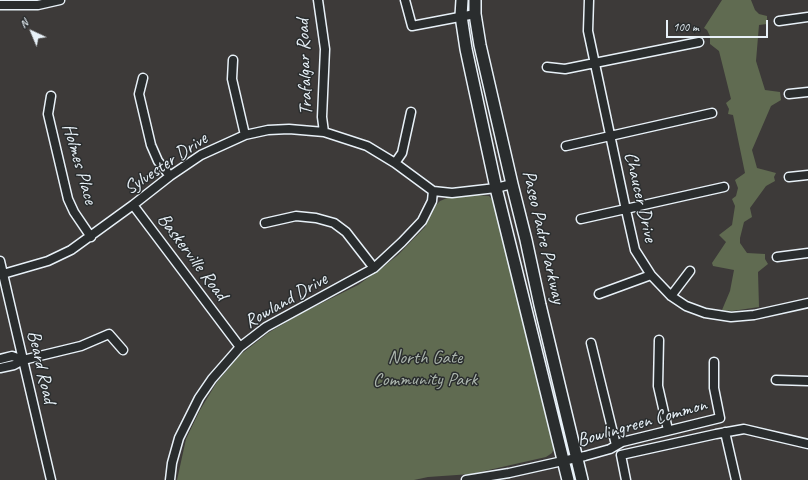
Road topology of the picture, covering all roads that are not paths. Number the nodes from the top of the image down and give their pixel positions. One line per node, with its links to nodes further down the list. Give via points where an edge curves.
1 (60, 0): 7 (street, via 38,5)
2 (318, 0): 22 (street, Trafalgar Road, via 324,49)
3 (405, 0): 9 (street, via 412,26)
4 (462, 0): 9 (main road, Paseo Padre Parkway)
5 (475, 0): 8 (main road, Paseo Padre Parkway)
6 (589, 0): 14 (street, Chaucer Drive, via 588,31)
7 (0, 5)
8 (475, 14): 9 (street); 30 (main road, Paseo Padre Parkway)
9 (461, 16): 32 (main road, Paseo Padre Parkway)
10 (808, 17): 11 (street)
11 (779, 21)
12 (698, 42): 14 (street)
13 (233, 60): 23 (street, via 232,79)
14 (595, 63): 15 (street, via 565,69); 24 (street, Chaucer Drive)
15 (547, 68)
16 (143, 78): 28 (street, via 139,94 151,145 158,161)
17 (808, 92): 18 (street)
18 (789, 94)
19 (51, 96): 38 (street, Holmes Place, via 48,114 68,199)
20 (412, 112): 26 (street, via 402,153)
21 (712, 113): 24 (street)
22 (324, 132): 23 (street, Sylvester Drive, via 289,129); 26 (street, Sylvester Drive, via 367,146)
23 (245, 135): 28 (street, Sylvester Drive, via 201,155)
24 (610, 136): 25 (street); 35 (street, Chaucer Drive)
25 (566, 146)
26 (395, 163): 33 (street, Sylvester Drive)
27 (808, 175): 29 (street)
28 (170, 176): 34 (street, Sylvester Drive)
29 (789, 177)
30 (512, 184): 32 (street); 63 (main road, Paseo Padre Parkway)
31 (724, 187): 35 (street)
32 (496, 188): 33 (street, via 452,193); 64 (main road, Paseo Padre Parkway)
33 (433, 191): 42 (street, Rowland Drive, via 432,201 422,220)
34 (134, 205): 38 (street, Sylvester Drive); 51 (street, Baskerville Road)
35 (626, 210): 36 (street); 45 (street, Chaucer Drive, via 635,250)
36 (581, 219)
37 (265, 223): 42 (street, via 296,216 316,218 334,224 346,232)
38 (91, 237): 44 (street, Sylvester Drive, via 72,250 48,261)
39 (808, 253): 40 (street)
40 (777, 257)
41 (0, 261): 44 (street, Beard Road)
42 (374, 268): 51 (street, Rowland Drive, via 266,327)
43 (690, 270): 47 (street)
44 (3, 274): 54 (street, Beard Road)
45 (651, 275): 46 (street); 47 (street, Chaucer Drive)
46 (599, 294)
47 (671, 296): 48 (street, Chaucer Drive, via 686,306 705,313 731,317 754,315)
48 (808, 303)
49 (659, 340): 59 (street, via 658,386)
50 (592, 343): 61 (street)
51 (240, 347): 67 (street, Rowland Drive, via 199,398 180,438)
52 (123, 350): 54 (street, via 109,334 81,346)
53 (0, 359): 54 (street, via 12,356)
54 (23, 360): 56 (street); 66 (street, Beard Road)
55 (714, 362): 59 (street, Bowlingreen Common, via 714,388 720,418)
56 (0, 368)
57 (776, 380): 58 (street)
58 (808, 381)
59 (668, 430): 61 (street, Bowlingreen Common)
60 (725, 432): 62 (street, via 744,429); 71 (street, via 621,455); 72 (street)
61 (616, 444): 63 (street, Bowlingreen Common, via 610,449)
62 (808, 444)
63 (577, 458): 64 (street, Bowlingreen Common); 70 (main road, Paseo Padre Parkway)
64 (563, 461): 65 (street, Bowlingreen Common); 69 (main road, Paseo Padre Parkway)
65 (510, 476): 68 (street, Bowlingreen Common)
66 (51, 480)
67 (170, 480)
68 (466, 480)
69 (568, 480)
70 (582, 480)
71 (626, 480)
72 (736, 480)

